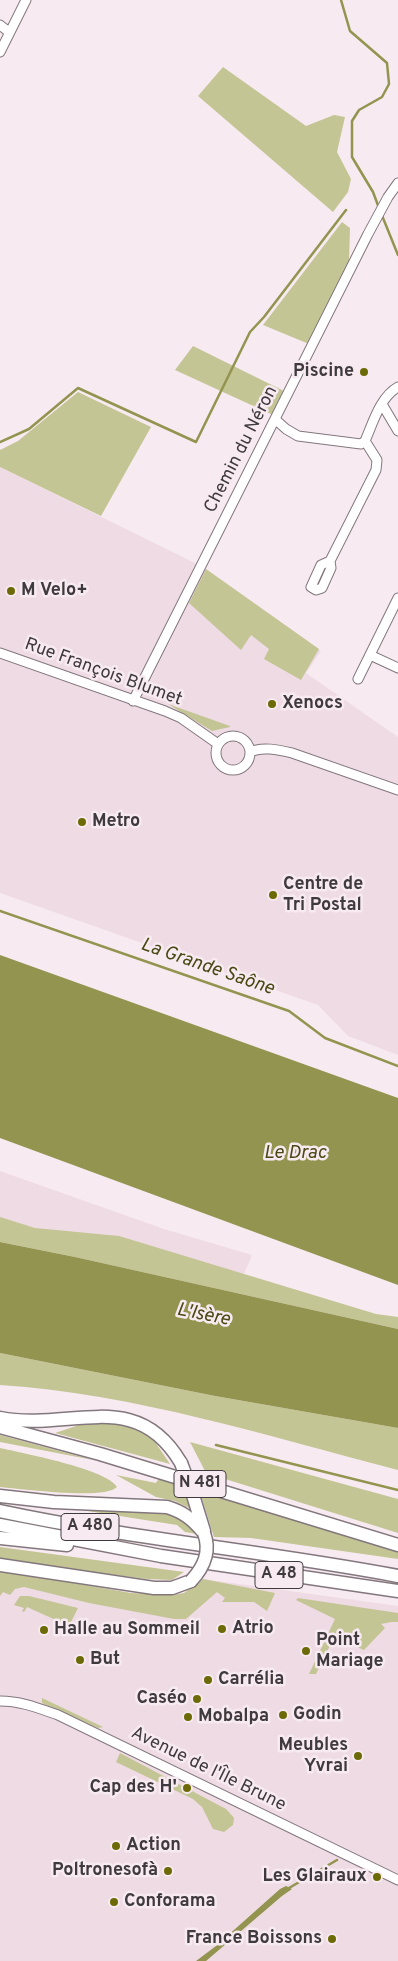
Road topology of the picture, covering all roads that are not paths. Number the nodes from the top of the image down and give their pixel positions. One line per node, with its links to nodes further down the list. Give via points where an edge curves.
1 (26, 0): 3 (street)
2 (0, 25): 3 (street)
3 (9, 32): 4 (street)
4 (0, 52)
5 (398, 183): 8 (street, Chemin du Néron, via 380,211)
6 (398, 387): 7 (street)
7 (382, 404): 9 (street); 10 (street)
8 (276, 420): 10 (street, via 298,436 361,444); 17 (street, Chemin du Néron)
9 (398, 431)
10 (365, 441): 11 (street, via 377,460 376,470)
11 (330, 561)
12 (398, 598): 14 (street)
13 (0, 653): 17 (street, Rue François Blumet)
14 (370, 656): 15 (street); 16 (street)
15 (398, 668)
16 (358, 679)
17 (133, 701): 18 (street, Rue François Blumet, via 181,718)
18 (218, 744): 19 (street, via 227,737 238,737 247,743); 19 (street, via 215,753 218,762 230,771 245,766)
19 (250, 752): 20 (street, via 256,749 292,753)
20 (398, 790)
21 (0, 1418): 26 (highway, bridge, via 35,1422 103,1417 128,1419 149,1427 160,1434 181,1463)
22 (0, 1428): 28 (highway, N 481, via 100,1454)
23 (0, 1496): 26 (highway, via 168,1507 191,1518)
24 (0, 1511): 31 (highway, A 480)
25 (0, 1525): 29 (highway, A 480)
26 (204, 1533): 30 (highway, bridge, via 208,1542 207,1556 201,1569 191,1581 172,1588)
27 (0, 1538): 29 (highway)
28 (398, 1545)
29 (161, 1556): 32 (highway, A 48)
30 (0, 1566)
31 (398, 1576)
32 (398, 1591)
33 (0, 1701): 34 (street, Avenue de l'Île Brune, via 16,1701 58,1715)
34 (398, 1880)

